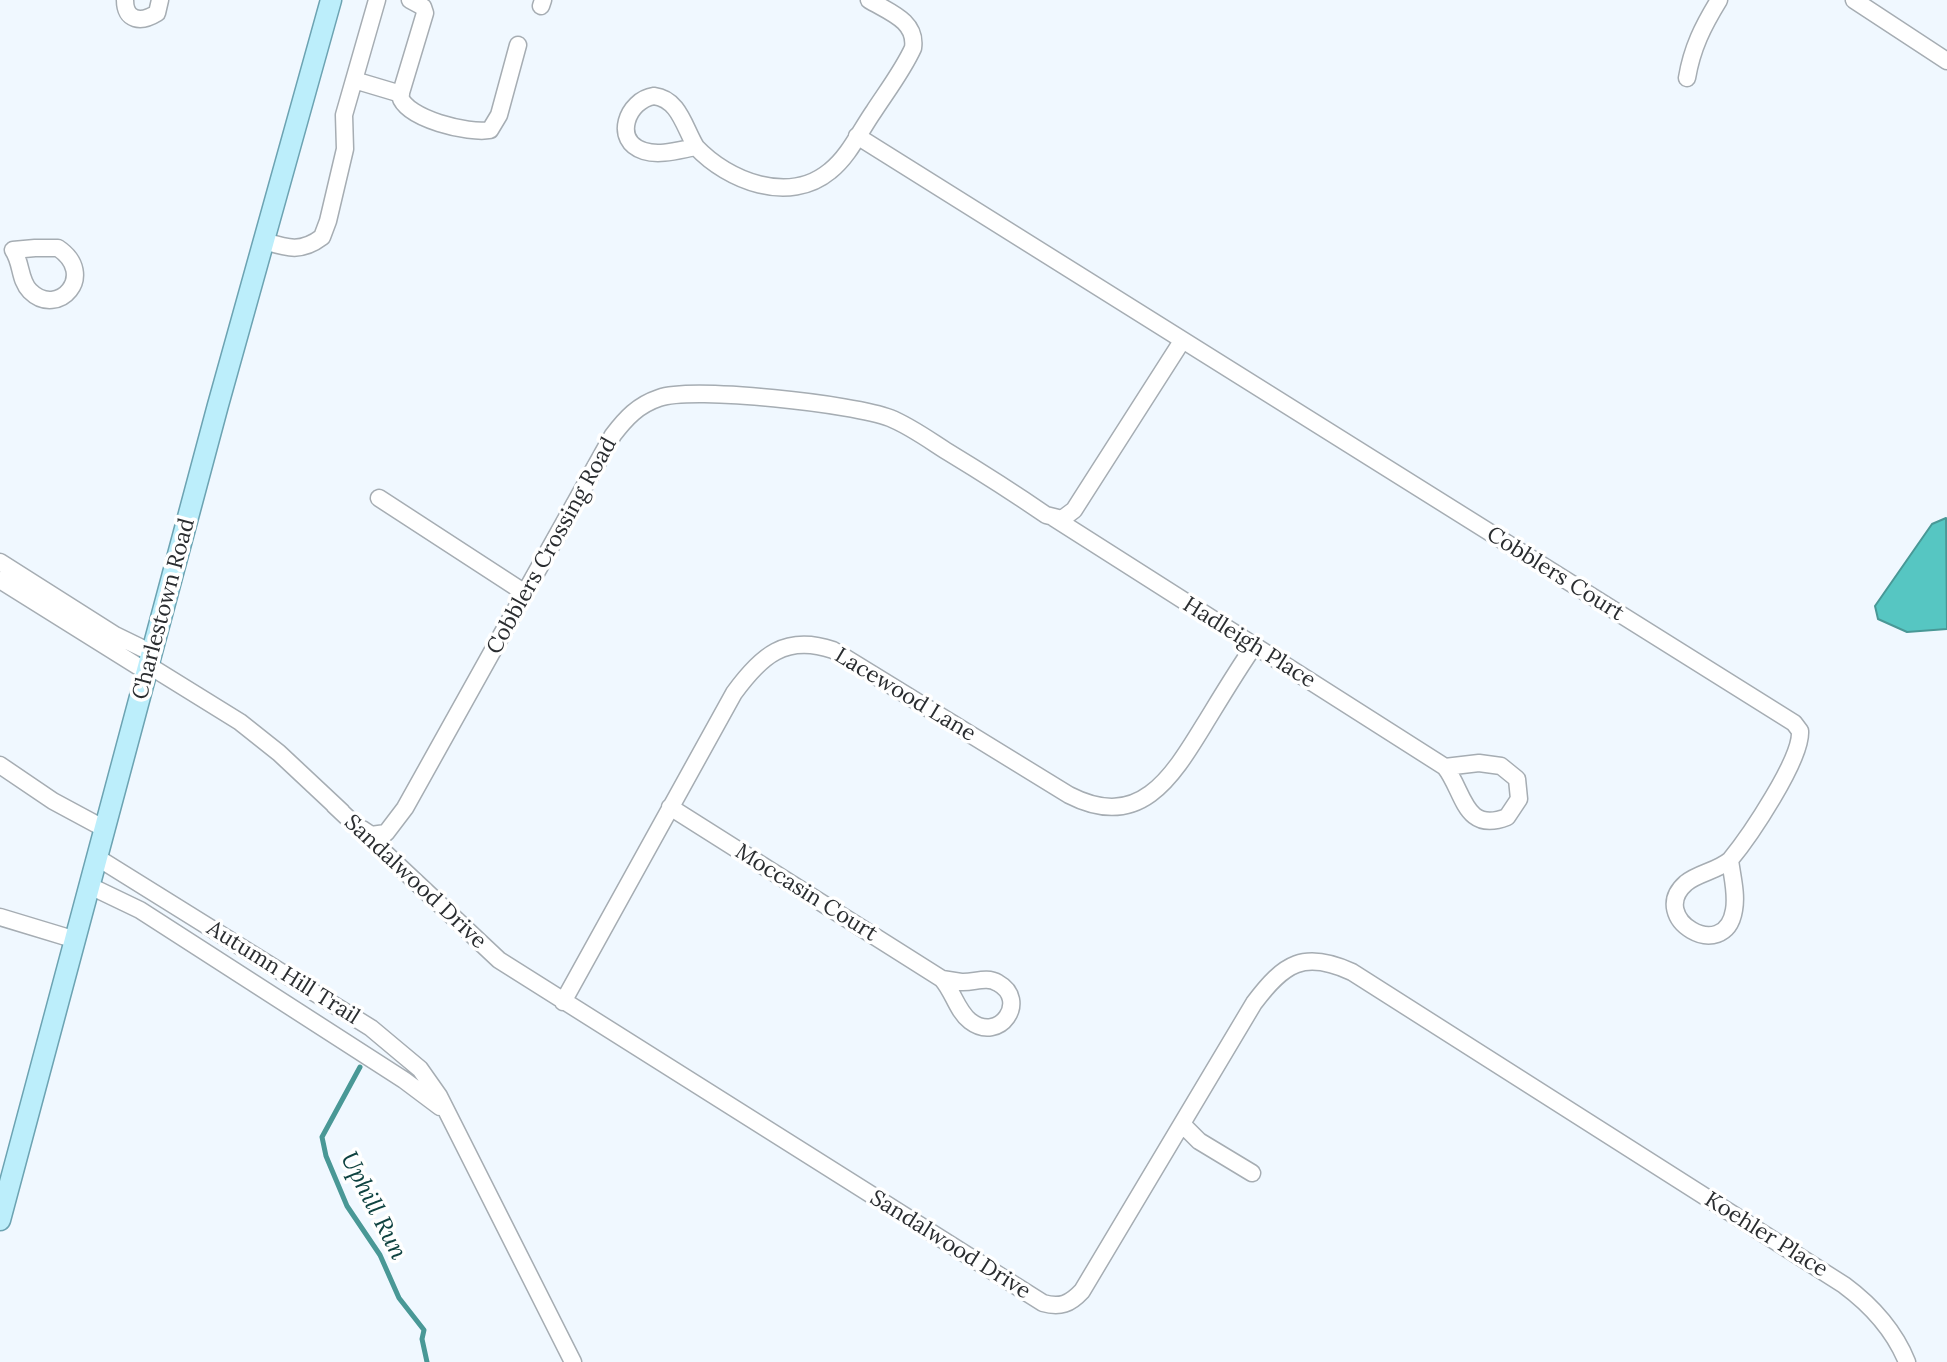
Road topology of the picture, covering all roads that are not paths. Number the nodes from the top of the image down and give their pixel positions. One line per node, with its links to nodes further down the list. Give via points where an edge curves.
1 (125, 0): 2 (street, via 127,13 140,20 157,13)
2 (160, 0)
3 (331, 0): 16 (main road, Charlestown Road)
4 (377, 0): 12 (street)
5 (410, 0): 13 (street, via 425,13)
6 (869, 0): 14 (street, via 905,22 914,38 909,57)
7 (1719, 0): 11 (street, via 1691,53)
8 (1854, 0): 10 (street)
9 (518, 45): 13 (street, via 490,130 425,118 405,108)
10 (1947, 61)
11 (1687, 78)
12 (354, 80): 13 (street); 16 (street, via 344,115 345,149 322,237 298,249)
13 (401, 94)
14 (857, 136): 15 (street, via 829,172 787,188 733,173); 17 (street)
15 (696, 147): 15 (street, via 679,112 663,97 643,98 629,111 627,137 639,149 659,153)
16 (264, 241): 24 (main road, Charlestown Road)
17 (1182, 341): 19 (street, via 1074,510); 31 (street, Cobblers Court, via 1794,723 1800,731 1798,749)
18 (379, 498): 22 (street)
19 (1054, 518): 22 (street, Cobblers Crossing Road, via 879,414 795,401 675,394 634,411 613,435); 23 (street, Hadleigh Place)
20 (0, 562): 24 (street, via 115,635)
21 (0, 580): 24 (street)
22 (525, 593): 27 (street, Cobblers Crossing Road, via 391,828 371,835)
23 (1254, 646): 26 (street, Hadleigh Place); 28 (street, Lacewood Lane, via 1163,785 1139,801 1111,808 1069,795 833,650 800,644 784,648 769,654 744,678)
24 (149, 664): 27 (street, Cobblers Crossing Road, via 240,722); 29 (main road, Charlestown Road)
25 (0, 765): 29 (street)
26 (1445, 767): 26 (street, Hadleigh Place, via 1476,818 1497,821 1514,809 1519,789 1510,771 1490,764)
27 (334, 805): 36 (street, Sandalwood Drive, via 484,948)
28 (670, 807): 35 (street, Moccasin Court); 36 (street, Lacewood Lane)
29 (105, 829): 30 (main road, Charlestown Road)
30 (98, 858): 32 (main road, Charlestown Road); 37 (street, Autumn Hill Trail, via 371,1028 420,1069)
31 (1730, 860): 31 (street, Cobblers Court, via 1679,892 1677,914 1690,931 1712,935 1730,923 1735,902)
32 (90, 886): 34 (main road, Charlestown Road); 37 (street, Autumn Hill Trail, via 140,910)
33 (0, 917): 34 (street)
34 (76, 940): 41 (main road, Charlestown Road)
35 (942, 979)
36 (563, 1002): 38 (street, Sandalwood Drive, via 1003,1279 1055,1306 1082,1291)
37 (447, 1112): 42 (street, Autumn Hill Trail)
38 (1183, 1125): 39 (street, Sandalwood Drive, via 1254,1003 1273,979 1308,960 1352,972); 40 (street)
39 (1602, 1132): 43 (street, Koehler Place, via 1854,1292 1893,1334)
40 (1252, 1173)
41 (0, 1220)
42 (573, 1362)
43 (1907, 1362)

